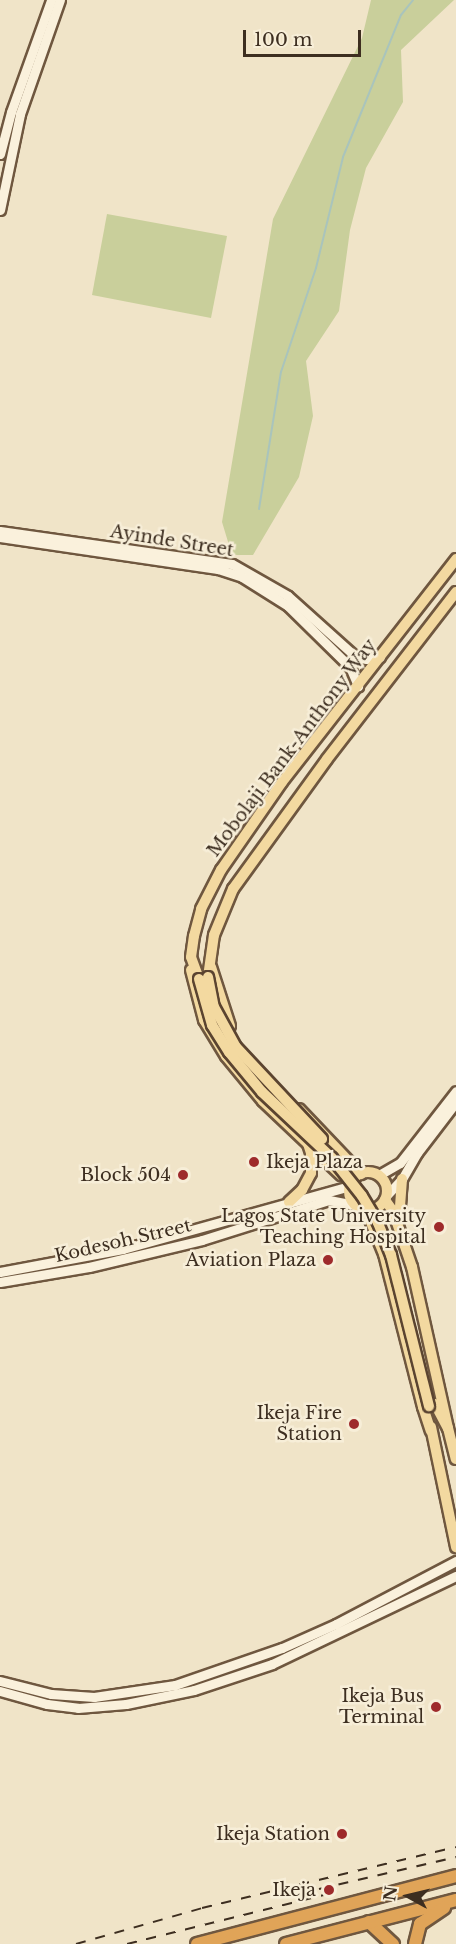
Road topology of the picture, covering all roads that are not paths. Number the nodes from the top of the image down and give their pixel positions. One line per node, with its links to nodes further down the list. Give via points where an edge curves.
1 (51, 0): 3 (street, via 14,101)
2 (60, 0): 4 (street, via 20,114)
3 (0, 154)
4 (0, 210)
5 (0, 531): 11 (street, Ayinde Street, via 232,564 288,596 356,657)
6 (0, 537): 12 (street, Ayinde Street, via 218,569 242,576 296,613 350,667)
7 (456, 559): 9 (main road, Mobolaji Bank-Anthony Way)
8 (456, 592): 10 (main road, Mobolaji Bank-Anthony Way)
9 (396, 637): 10 (main road); 11 (main road, Mobolaji Bank-Anthony Way)
10 (411, 649): 14 (main road, Mobolaji Bank-Anthony Way, via 233,889 219,919)
11 (380, 657): 12 (main road, Mobolaji Bank-Anthony Way)
12 (358, 686): 13 (main road, Mobolaji Bank-Anthony Way, via 282,782 221,870 201,909)
13 (191, 957): 15 (main road, Mobolaji Bank-Anthony Way); 19 (main road, via 198,1002 214,1040 263,1101)
14 (209, 963): 15 (main road, Mobolaji Bank-Anthony Way); 18 (main road, via 225,1018 240,1044)
15 (204, 978): 34 (main road, Mobolaji Bank-Anthony Way, bridge, via 214,1007 236,1047 336,1153 381,1213 399,1259)
16 (456, 1091): 22 (street, via 405,1159)
17 (456, 1102): 23 (street)
18 (309, 1117): 19 (main road, via 310,1128); 21 (main road)
19 (296, 1132): 20 (main road)
20 (308, 1143): 24 (main road); 26 (main road, via 311,1173 308,1182)
21 (361, 1173): 22 (main road); 24 (main road)
22 (379, 1175): 25 (main road, via 386,1184)
23 (402, 1179): 25 (street); 29 (main road)
24 (350, 1185): 26 (street, Kodesoh Street); 27 (main road, via 349,1194)
25 (386, 1198): 28 (main road, via 377,1208); 29 (main road)
26 (289, 1202): 31 (street, Kodesoh Street, via 123,1249)
27 (355, 1205): 28 (main road); 33 (street, Kodesoh Street, via 330,1200 202,1240 89,1267)
28 (366, 1210): 32 (main road)
29 (400, 1229): 30 (main road)
30 (412, 1267): 32 (main road, via 401,1263); 35 (main road)
31 (0, 1272)
32 (389, 1273): 36 (main road)
33 (0, 1282)
34 (432, 1405): 35 (main road, Mobolaji Bank-Anthony Way); 36 (main road, Mobolaji Bank-Anthony Way)
35 (448, 1428): 37 (main road, Mobolaji Bank-Anthony Way)
36 (431, 1431): 38 (main road, Mobolaji Bank-Anthony Way)
37 (456, 1459)
38 (456, 1547)
39 (456, 1561): 41 (street, via 336,1624 176,1685 94,1697 51,1694)
40 (456, 1576): 42 (street, via 272,1664 194,1690 126,1704 78,1708 35,1702)
41 (0, 1681)
42 (0, 1690)
43 (456, 1876): 46 (highway)
44 (456, 1901): 45 (highway); 49 (highway, via 425,1918)
45 (369, 1922): 47 (highway); 48 (highway)
46 (197, 1944)
47 (286, 1944)
48 (393, 1944)
49 (415, 1944)

